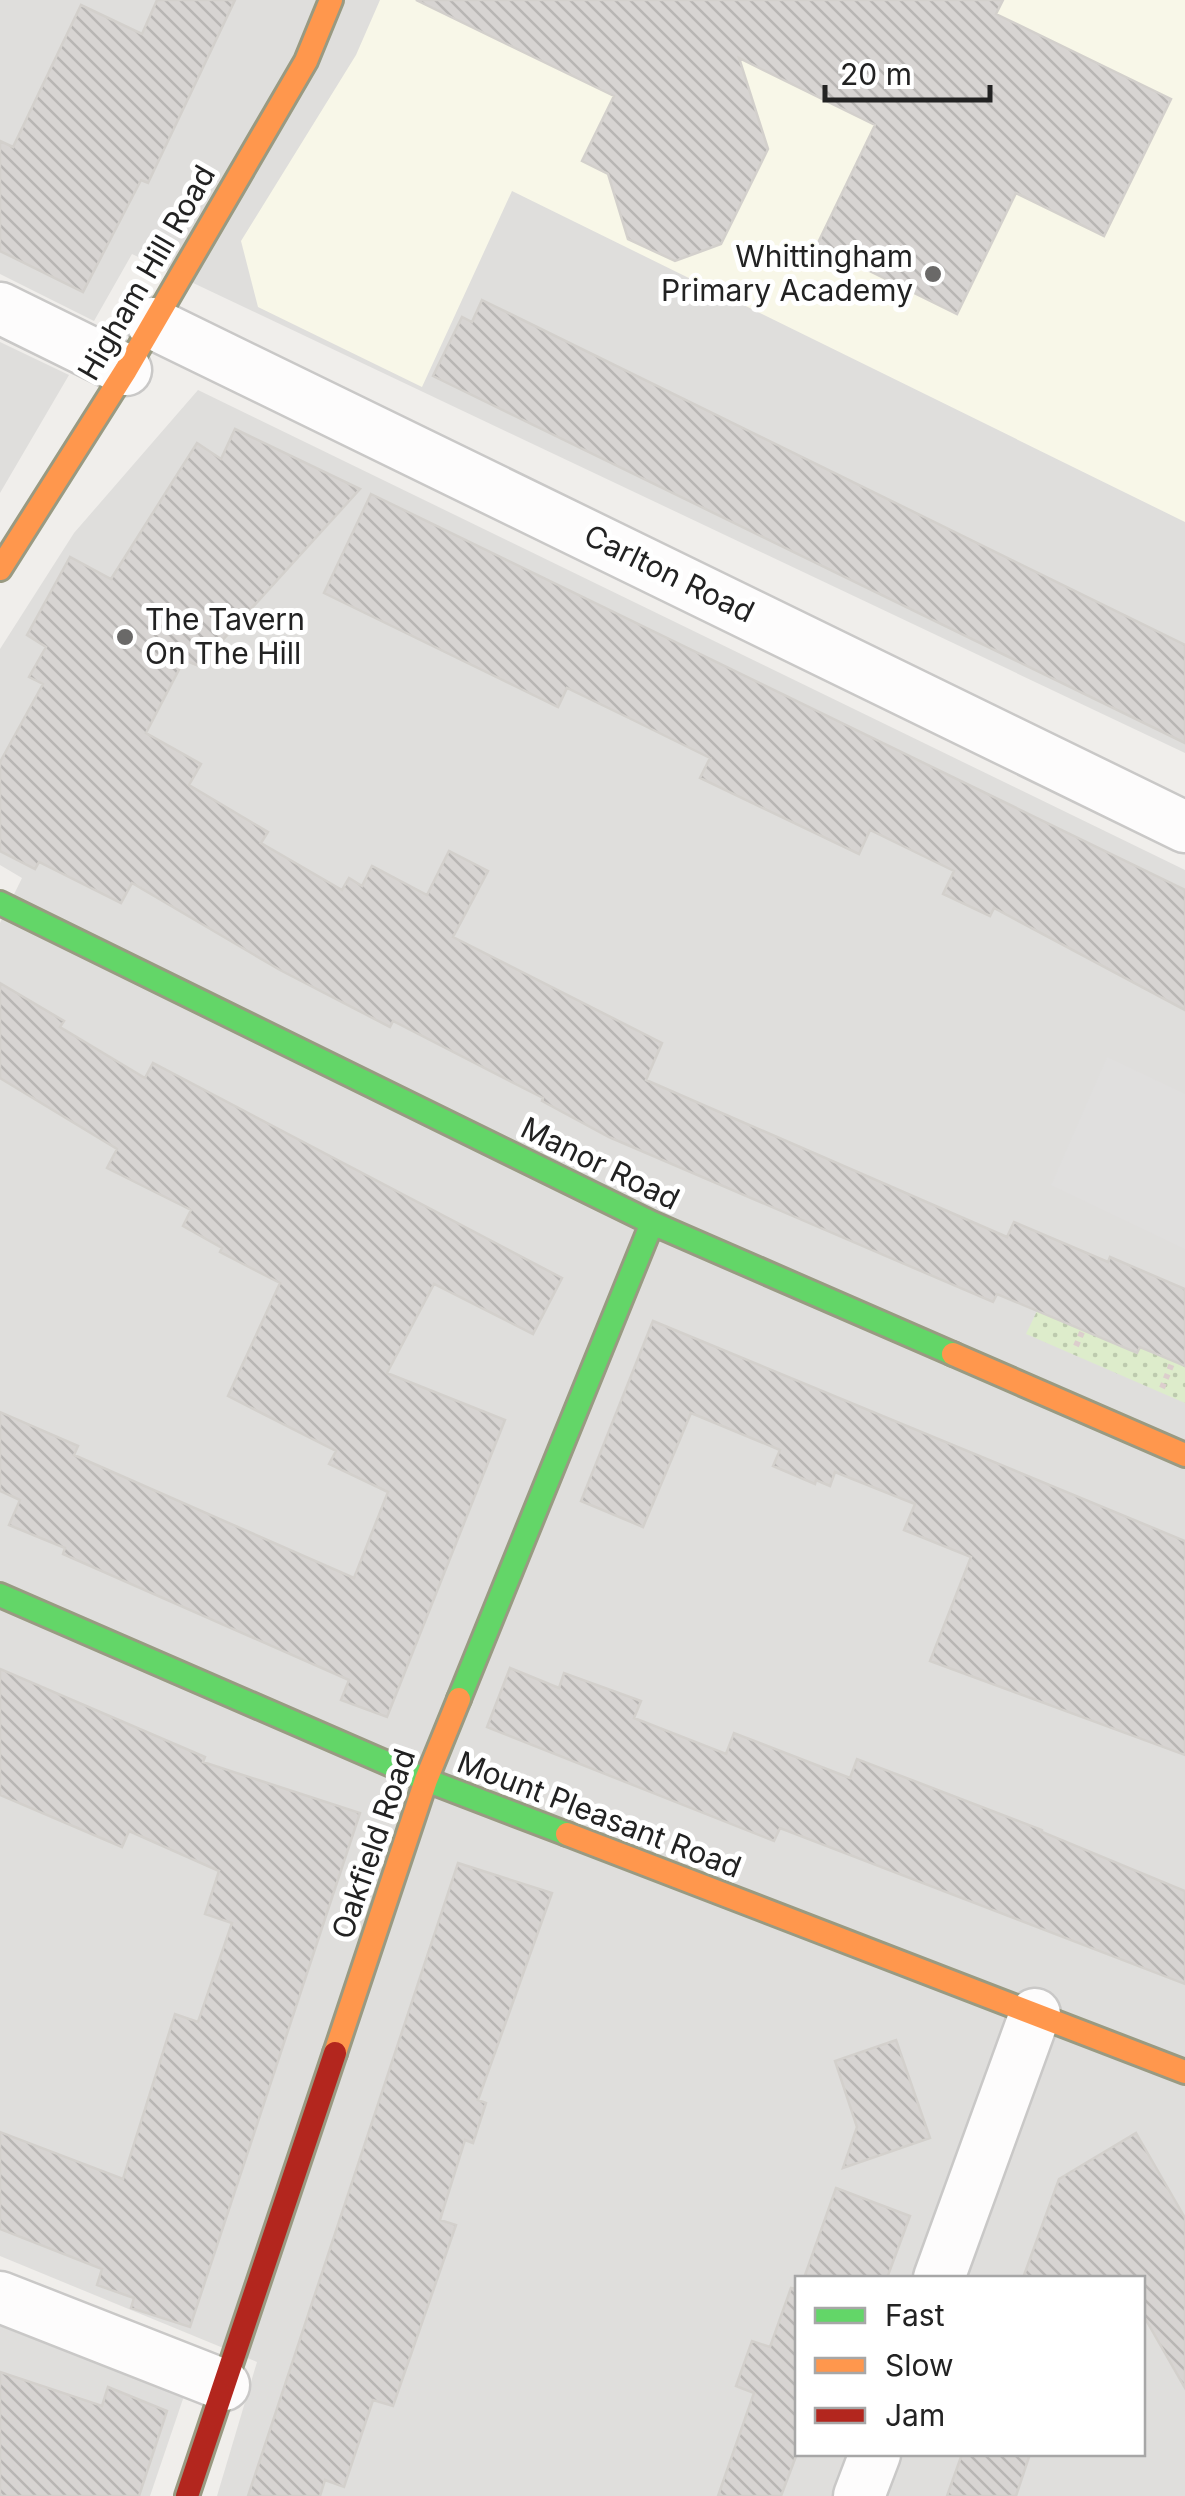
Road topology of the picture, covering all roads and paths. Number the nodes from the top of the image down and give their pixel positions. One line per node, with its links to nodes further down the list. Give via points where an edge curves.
1 (331, 0): 3 (street, Higham Hill Road, via 306,61)
2 (0, 308): 4 (street)
3 (152, 323): 4 (street, Higham Hill Road); 6 (street, Carlton Road)
4 (126, 370): 5 (street, Higham Hill Road)
5 (0, 570)
6 (1185, 826)
7 (0, 903): 8 (street, Manor Road)
8 (652, 1223): 9 (street, Manor Road); 11 (street, Oakfield Road)
9 (1185, 1456)
10 (0, 1594): 11 (street, Mount Pleasant Road)
11 (426, 1780): 12 (street, Mount Pleasant Road); 16 (street, Oakfield Road)
12 (1036, 2014): 13 (street, Mount Pleasant Road); 14 (street)
13 (1185, 2072)
14 (939, 2276)
15 (0, 2297): 16 (street)
16 (224, 2385): 18 (street, Oakfield Road)
17 (873, 2456): 19 (street)
18 (187, 2496)
19 (859, 2496)

